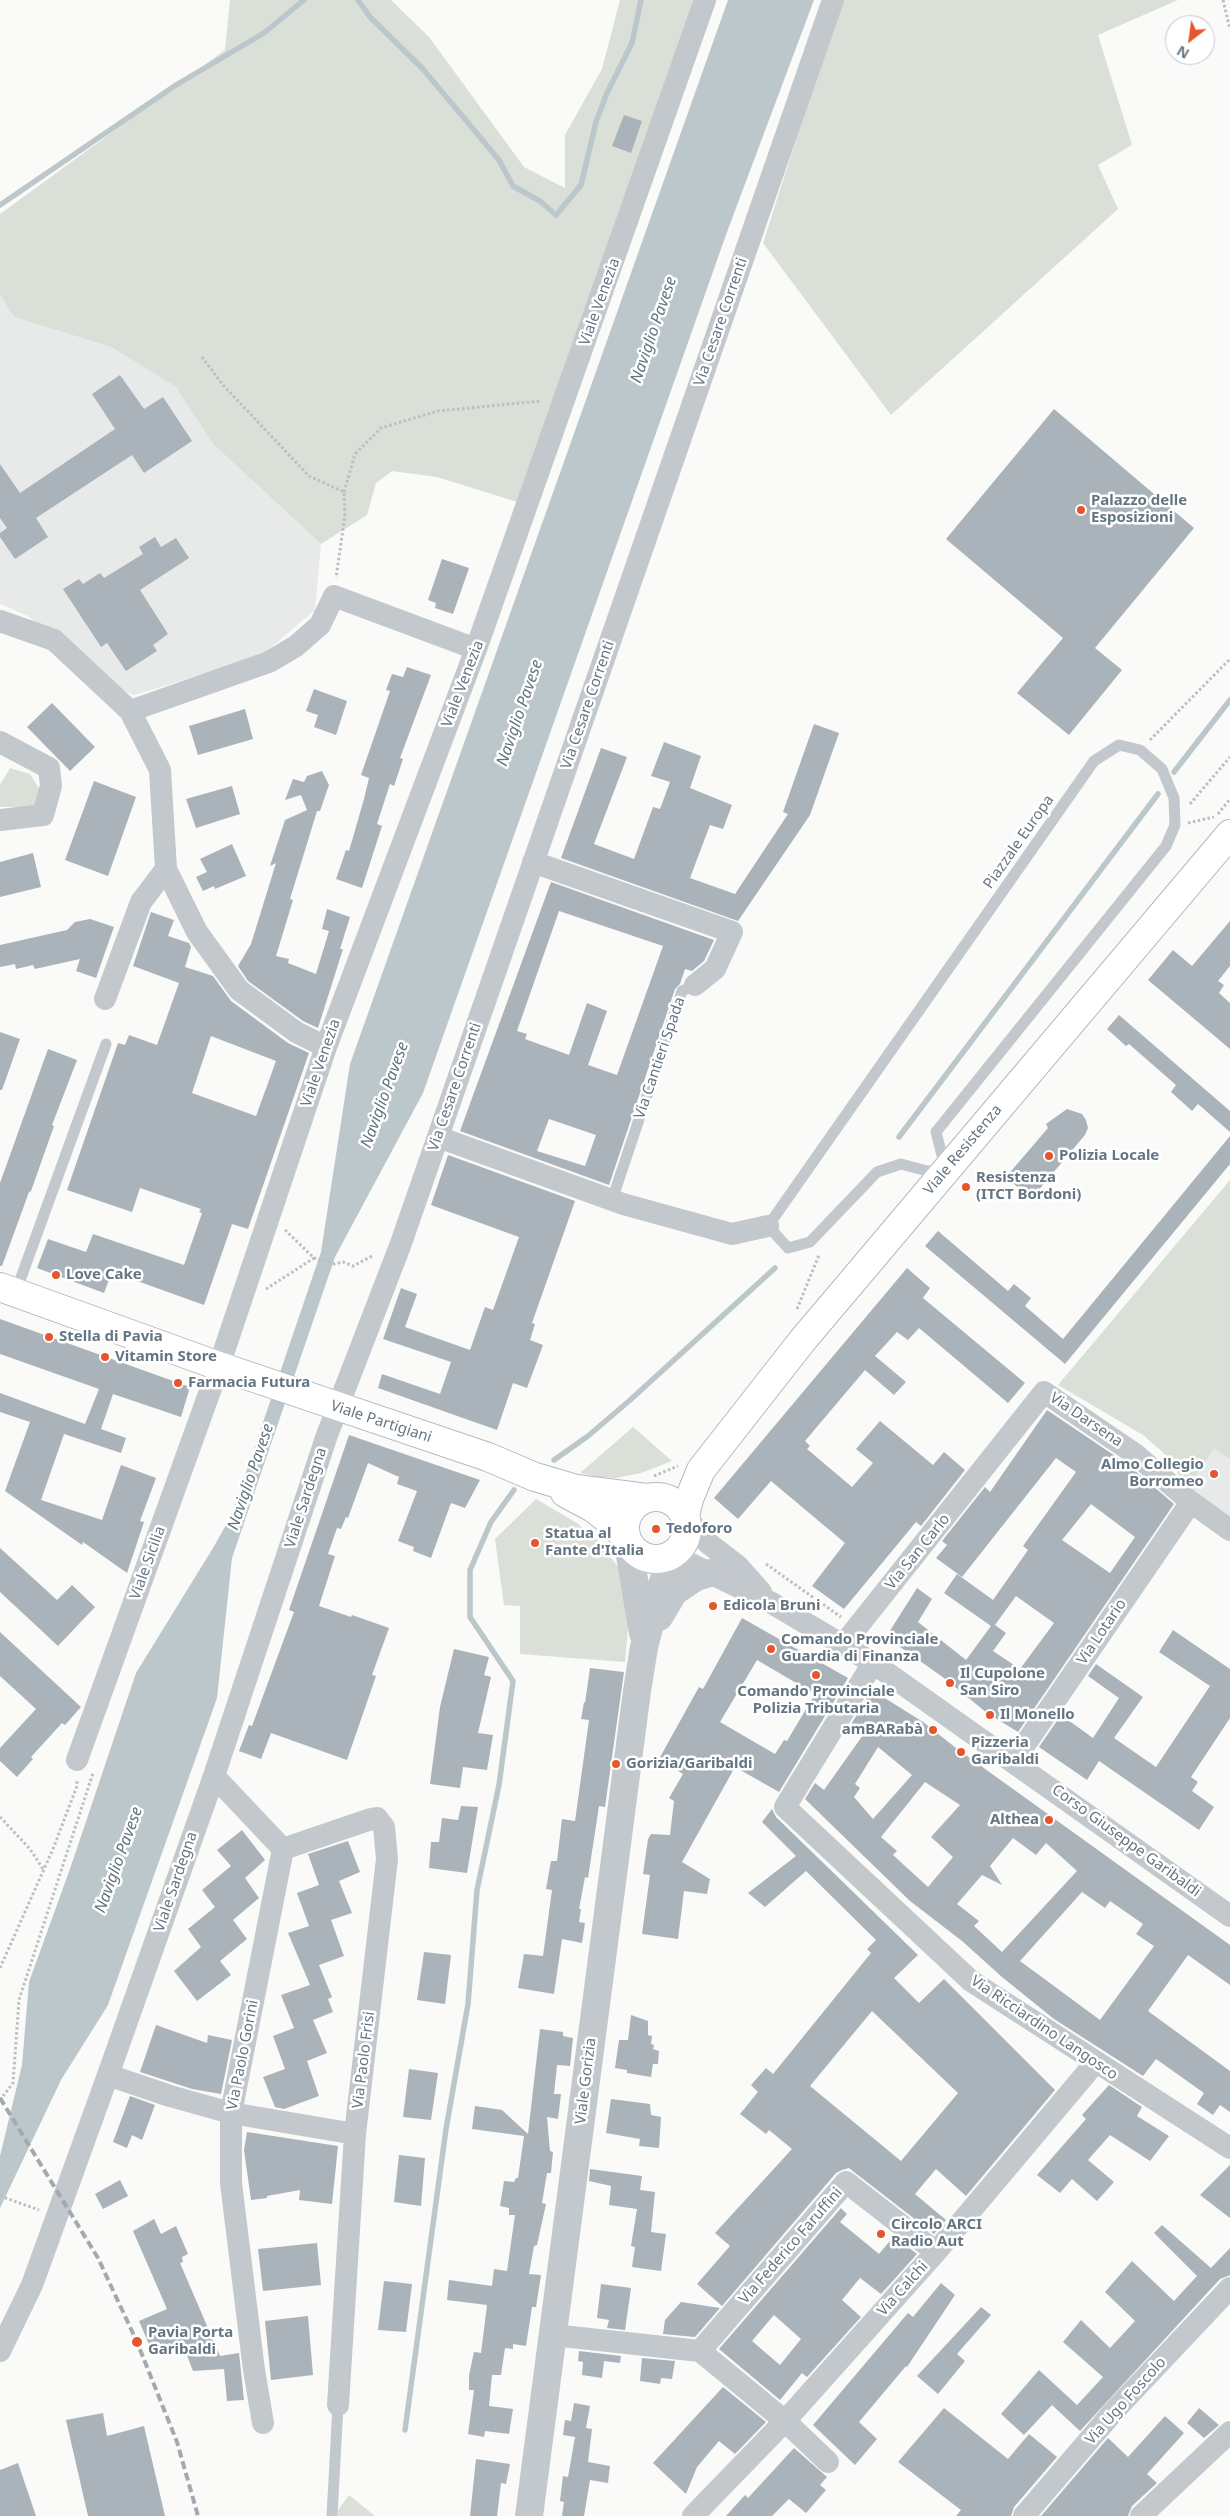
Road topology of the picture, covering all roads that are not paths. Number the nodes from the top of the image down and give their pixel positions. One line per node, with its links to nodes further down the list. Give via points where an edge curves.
1 (705, 0): 4 (street, Viale Venezia)
2 (833, 0): 9 (street, Via Cesare Correnti)
3 (0, 621): 5 (street, via 54,640)
4 (476, 649): 5 (street, via 334,596 320,625 296,646 269,662); 14 (street, Viale Venezia)
5 (130, 711): 10 (street, via 160,770)
6 (2, 748): 7 (street, via 49,768 51,786 43,814)
7 (0, 820)
8 (1226, 825): 16 (main road, Viale Resistenza)
9 (533, 862): 11 (street, Via Cantieri Spada, via 732,932 715,969); 15 (street, Via Cesare Correnti)
10 (166, 869): 12 (street, via 141,902); 14 (street, via 197,932 239,990 296,1032)
11 (695, 985): 17 (lane, Via Cantieri Spada, via 682,991)
12 (105, 999)
13 (106, 1044): 19 (lane)
14 (326, 1047): 20 (street, Viale Venezia)
15 (438, 1137): 17 (street); 21 (street, Via Cesare Correnti)
16 (946, 1172): 18 (lane, via 901,1164 877,1172 810,1242 788,1248); 18 (lane, Piazzale Europa, via 936,1132 1166,846 1175,825 1174,798 1162,769 1140,750 1119,746 1094,761); 23 (main road, Viale Resistenza, via 802,1341)
17 (612, 1200): 18 (street, via 732,1234)
18 (768, 1226)
19 (8, 1290): 20 (main road, Viale Partigiani)
20 (226, 1369): 21 (main road, Viale Partigiani); 36 (street, Viale Sicilia)
21 (338, 1407): 24 (main road, Viale Partigiani, via 488,1457); 38 (street, Viale Sardegna)
22 (993, 1458): 26 (street, Via Darsena, via 1044,1392 1135,1454); 33 (street, Via San Carlo)
23 (701, 1470): 25 (main road, Viale Resistenza, via 673,1488); 27 (main road, Viale Resistenza)
24 (536, 1477): 25 (main road, Viale Partigiani, via 576,1489); 29 (main road, Viale Partigiani, via 593,1508 612,1522)
25 (649, 1497): 27 (main road, via 672,1501); 29 (main road, via 634,1505 627,1514 624,1524)
26 (1191, 1502): 28 (street); 37 (street, Via Lotario)
27 (685, 1516): 30 (main road, via 686,1537); 32 (street, Corso Giuseppe Garibaldi, via 708,1543 738,1566)
28 (1230, 1530)
29 (627, 1541): 30 (main road, via 644,1558 664,1559); 34 (street, Viale Gorizia)
30 (672, 1555): 31 (street, Corso Giuseppe Garibaldi); 34 (street, Viale Gorizia)
31 (710, 1573): 32 (street, Corso Giuseppe Garibaldi); 34 (street, Viale Gorizia, via 696,1577 674,1592)
32 (770, 1602): 33 (street, Corso Giuseppe Garibaldi)
33 (850, 1637): 35 (street, Corso Giuseppe Garibaldi)
34 (644, 1647): 48 (street, Viale Gorizia)
35 (873, 1663): 37 (street, Corso Giuseppe Garibaldi); 41 (street, Via Ricciardino Langosco, via 785,1807 971,1981)
36 (77, 1760)
37 (1013, 1762): 40 (street, Corso Giuseppe Garibaldi)
38 (214, 1776): 39 (street); 42 (street, Viale Sardegna)
39 (283, 1849): 43 (street, Via Paolo Gorini); 44 (street, Via Paolo Frisi, via 371,1819 377,1818 384,1828 386,1859)
40 (1230, 1916)
41 (1095, 2063): 45 (street, Via Ricciardino Langosco); 46 (street, Via Calchi)
42 (108, 2075): 43 (street); 49 (street, Viale Sardegna, via 32,2285)
43 (231, 2113): 44 (street); 53 (street, Via Paolo Gorini, via 232,2183)
44 (355, 2134): 51 (street, Via Paolo Frisi)
45 (1230, 2148)
46 (936, 2252): 50 (street, Via Federico Faruffini, via 846,2182); 52 (street, Via Calchi)
47 (1230, 2288): 59 (street, Via Ugo Foscolo, via 1114,2411)
48 (553, 2335): 50 (street); 57 (street, Viale Gorizia)
49 (2, 2340)
50 (700, 2351): 52 (street)
51 (338, 2405): 56 (lane)
52 (785, 2421): 55 (street); 58 (street, Via Calchi)
53 (263, 2423)
54 (1230, 2432): 60 (street)
55 (828, 2462)
56 (332, 2516)
57 (529, 2516)
58 (693, 2516)
59 (1024, 2516)
60 (1141, 2516)

